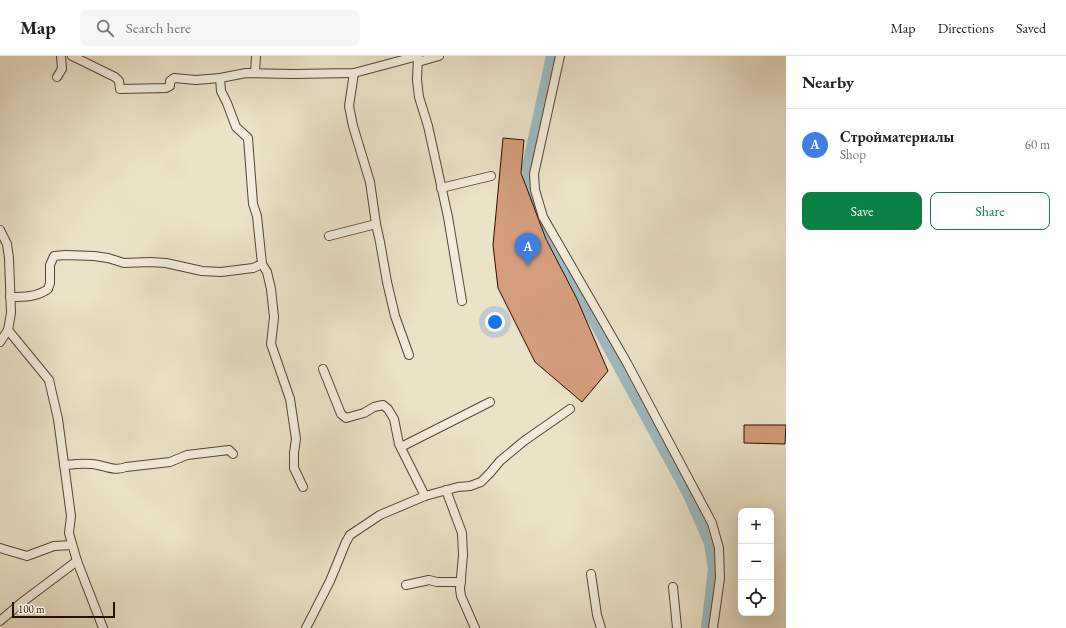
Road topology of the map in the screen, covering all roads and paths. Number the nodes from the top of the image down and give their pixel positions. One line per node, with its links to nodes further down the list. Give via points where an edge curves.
1 (61, 56): 9 (street, via 62,69)
2 (72, 56): 10 (street, via 115,77 119,81 120,89 166,88 174,78)
3 (256, 56): 7 (street)
4 (439, 56): 6 (street)
5 (560, 56): 44 (street, via 534,174 535,190 543,216 627,363 712,523 719,548 720,578)
6 (418, 58): 8 (street); 12 (street, via 419,97)
7 (255, 73): 8 (street); 10 (street)
8 (354, 73): 13 (street, via 349,106 370,182)
9 (57, 77)
10 (220, 78): 16 (street, via 221,91 236,127 248,138 253,204 257,216)
11 (491, 176): 12 (street)
12 (441, 188): 18 (street)
13 (376, 224): 15 (street); 21 (street, via 386,282)
14 (0, 230): 17 (street, via 7,244)
15 (329, 236)
16 (262, 264): 17 (street, via 253,268 221,272 202,271 166,263 124,263 94,256 54,256 50,265 48,289 28,297); 28 (street, via 267,272 274,317 272,344 290,399 296,439 294,468)
17 (10, 297): 19 (street)
18 (462, 301)
19 (8, 330): 20 (street); 27 (street, via 49,380 58,419)
20 (0, 342)
21 (409, 355)
22 (323, 369): 25 (street, via 341,414 346,418 355,417 383,405 388,408 394,419)
23 (490, 402): 25 (street)
24 (570, 409): 29 (street, via 524,441 480,482)
25 (401, 447): 30 (street)
26 (233, 454): 27 (street, via 228,450 187,455 170,462 119,470 92,464)
27 (64, 465): 31 (street, via 72,516 69,533)
28 (303, 487)
29 (446, 490): 30 (street); 35 (street, via 462,533)
30 (425, 496): 40 (street, via 380,515 350,535)
31 (72, 545): 32 (street, via 54,546 27,556); 33 (street)
32 (0, 548)
33 (77, 561): 38 (street); 39 (street)
34 (591, 574): 42 (street)
35 (461, 582): 36 (street, via 429,580); 41 (street, via 461,596)
36 (406, 585)
37 (673, 587): 43 (street)
38 (0, 621)
39 (103, 628)
40 (306, 628)
41 (474, 628)
42 (600, 628)
43 (677, 628)
44 (713, 628)

